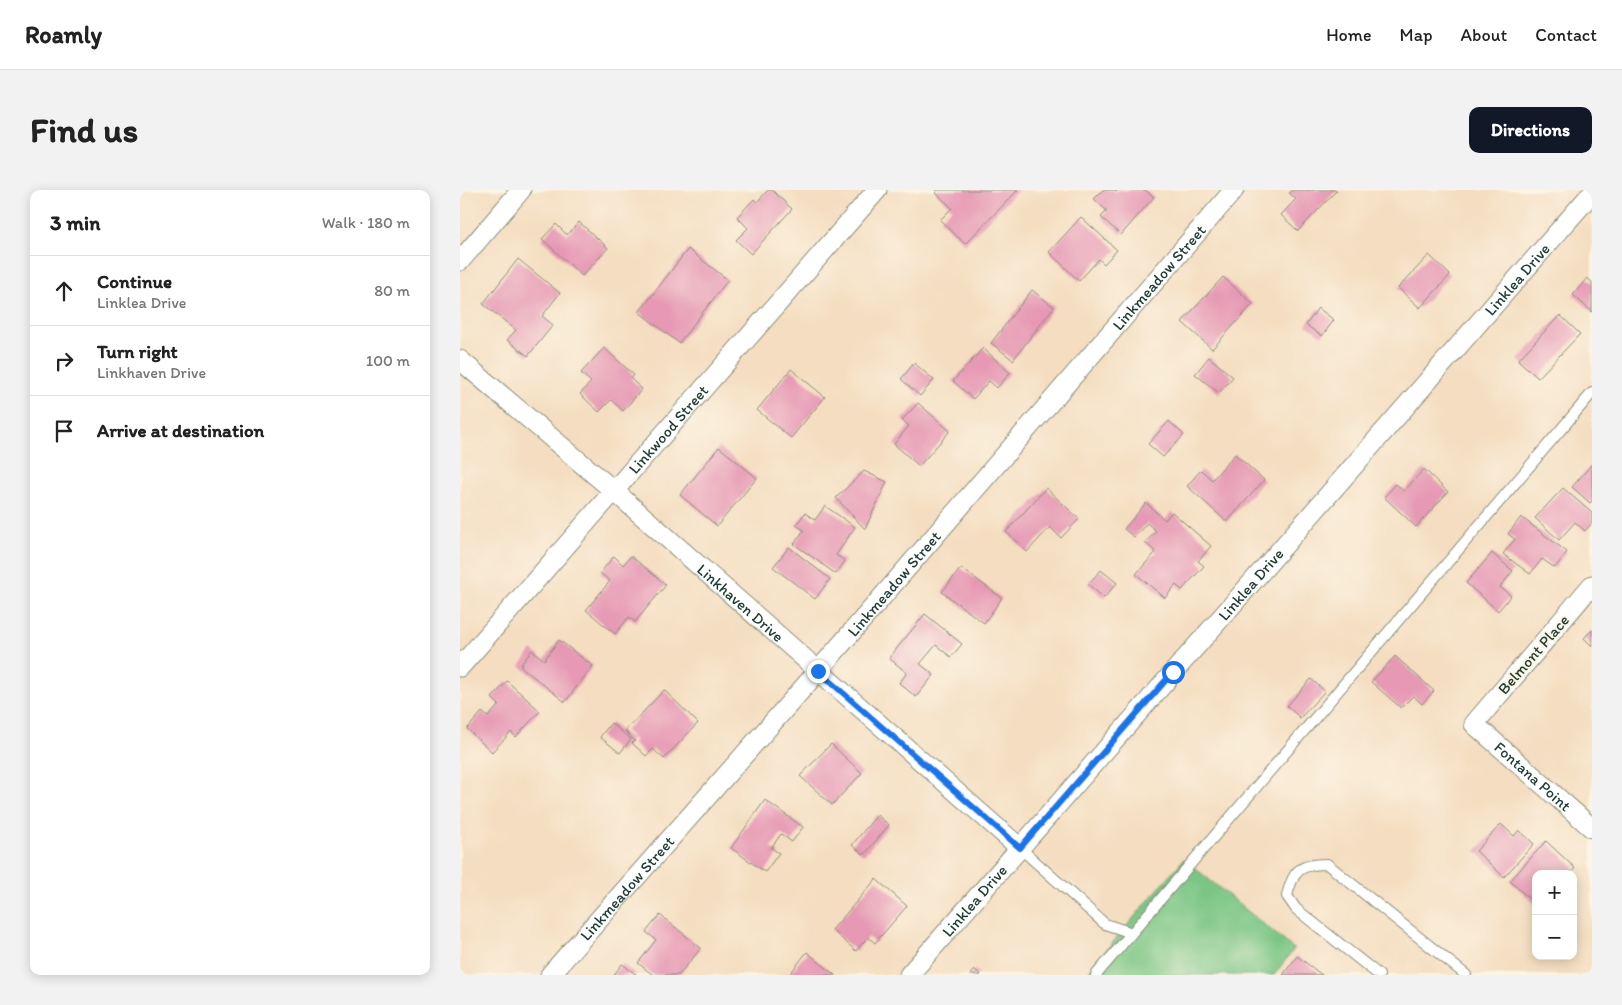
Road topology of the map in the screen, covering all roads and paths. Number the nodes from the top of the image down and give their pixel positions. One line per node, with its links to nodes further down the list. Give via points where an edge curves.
1 (522, 190): 5 (street)
2 (877, 190): 8 (street, Linkwood Street)
3 (1234, 190): 11 (street, Linkmeadow Street)
4 (1592, 192): 14 (street, Linklea Drive)
5 (460, 261)
6 (460, 360): 8 (street, Linkhaven Drive)
7 (1592, 393): 15 (lane)
8 (614, 491): 10 (street, Linkwood Street); 11 (street, Linkhaven Drive)
9 (1592, 585): 12 (street, Belmont Place)
10 (460, 668)
11 (818, 671): 14 (street, Linkhaven Drive); 16 (street, Linkmeadow Street)
12 (1474, 724): 13 (street, Fontana Point)
13 (1592, 828)
14 (1020, 848): 15 (lane, via 1105,924); 17 (street, Linklea Drive)
15 (1132, 933): 18 (lane)
16 (550, 975)
17 (909, 975)
18 (1096, 975)
19 (1379, 975): 20 (lane, via 1296,908 1287,896 1291,879 1301,868 1310,864 1327,864)
20 (1466, 975)

